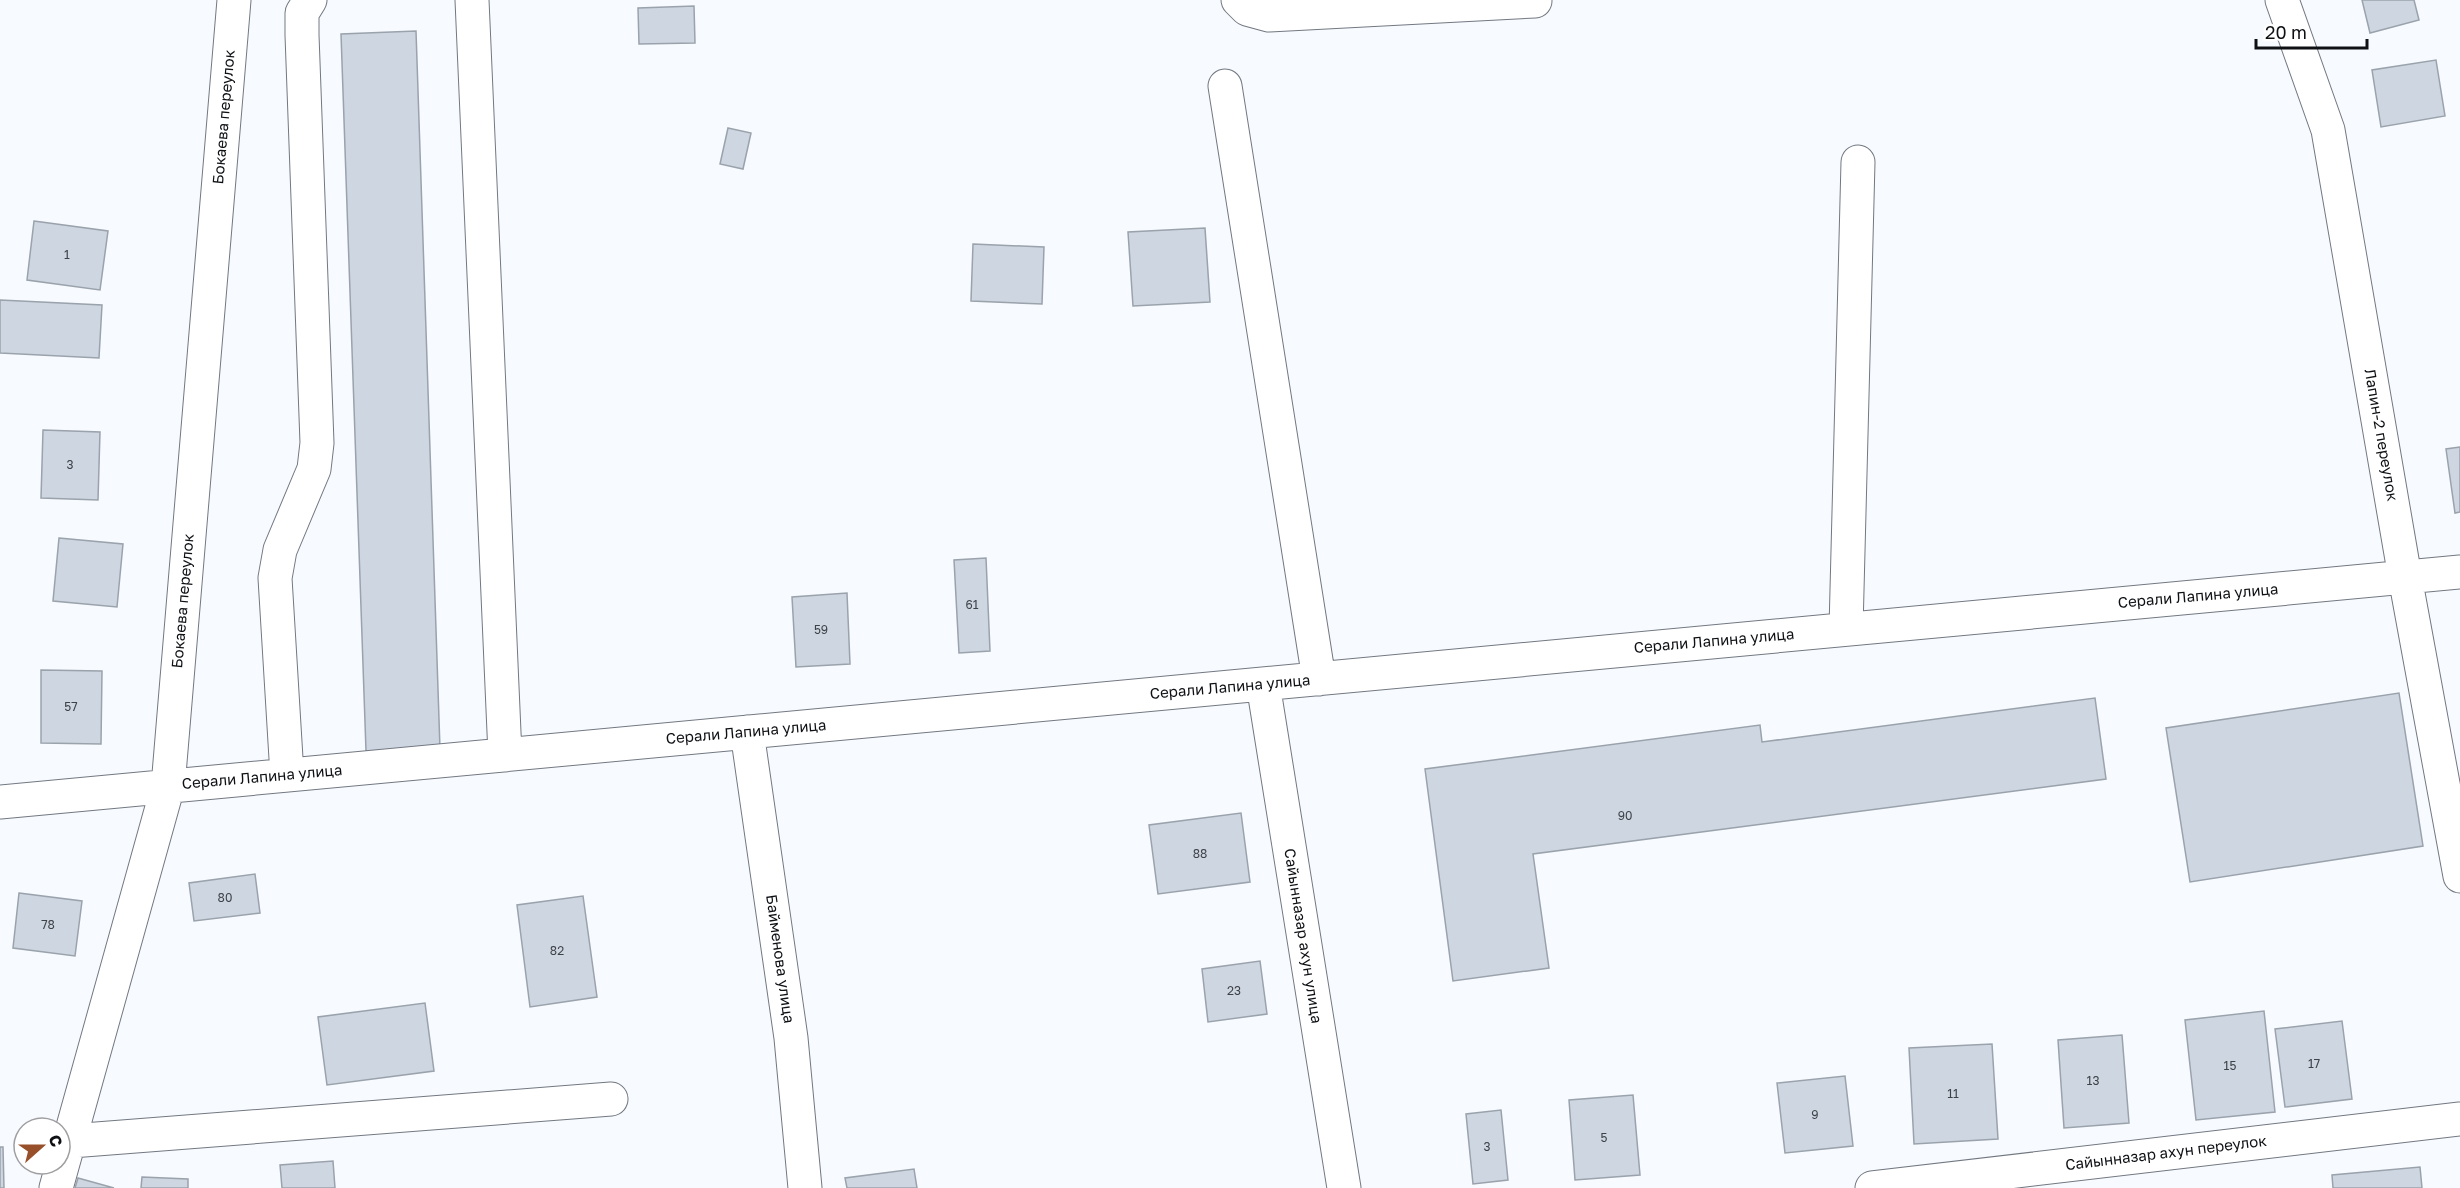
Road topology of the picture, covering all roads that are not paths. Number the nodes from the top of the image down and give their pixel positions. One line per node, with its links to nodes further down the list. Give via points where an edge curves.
1 (234, 0): 17 (street, Бокаева переулок)
2 (310, 0): 16 (street, via 302,13 302,35 317,442 314,469 280,550 274,578)
3 (472, 0): 15 (street)
4 (1238, 0): 6 (street, via 1247,9 1269,15)
5 (2282, 0): 10 (street, Лапин-2 переулок, via 2328,130)
6 (1535, 1)
7 (1225, 86): 12 (street)
8 (1858, 162): 11 (street)
9 (2460, 572): 10 (street, Серали Лапина улица)
10 (2405, 577): 11 (street, Серали Лапина улица); 19 (street, Лапин-2 переулок)
11 (1846, 629): 12 (street, Серали Лапина улица)
12 (1319, 679): 13 (street, Серали Лапина улица)
13 (1263, 684): 14 (street, Серали Лапина улица); 25 (street, Сайынназар ахун улица)
14 (747, 732): 15 (street, Серали Лапина улица); 24 (street, Байменова улица, via 791,1038)
15 (505, 755): 16 (street, Серали Лапина улица)
16 (287, 775): 17 (street, Серали Лапина улица)
17 (168, 786): 18 (street, Серали Лапина улица); 22 (street, Бокаева переулок)
18 (0, 802)
19 (2460, 876)
20 (611, 1099): 23 (street)
21 (2460, 1119): 26 (street, Сайынназар ахун переулок)
22 (72, 1134)
23 (72, 1141)
24 (806, 1188)
25 (1344, 1188)
26 (1872, 1188)

